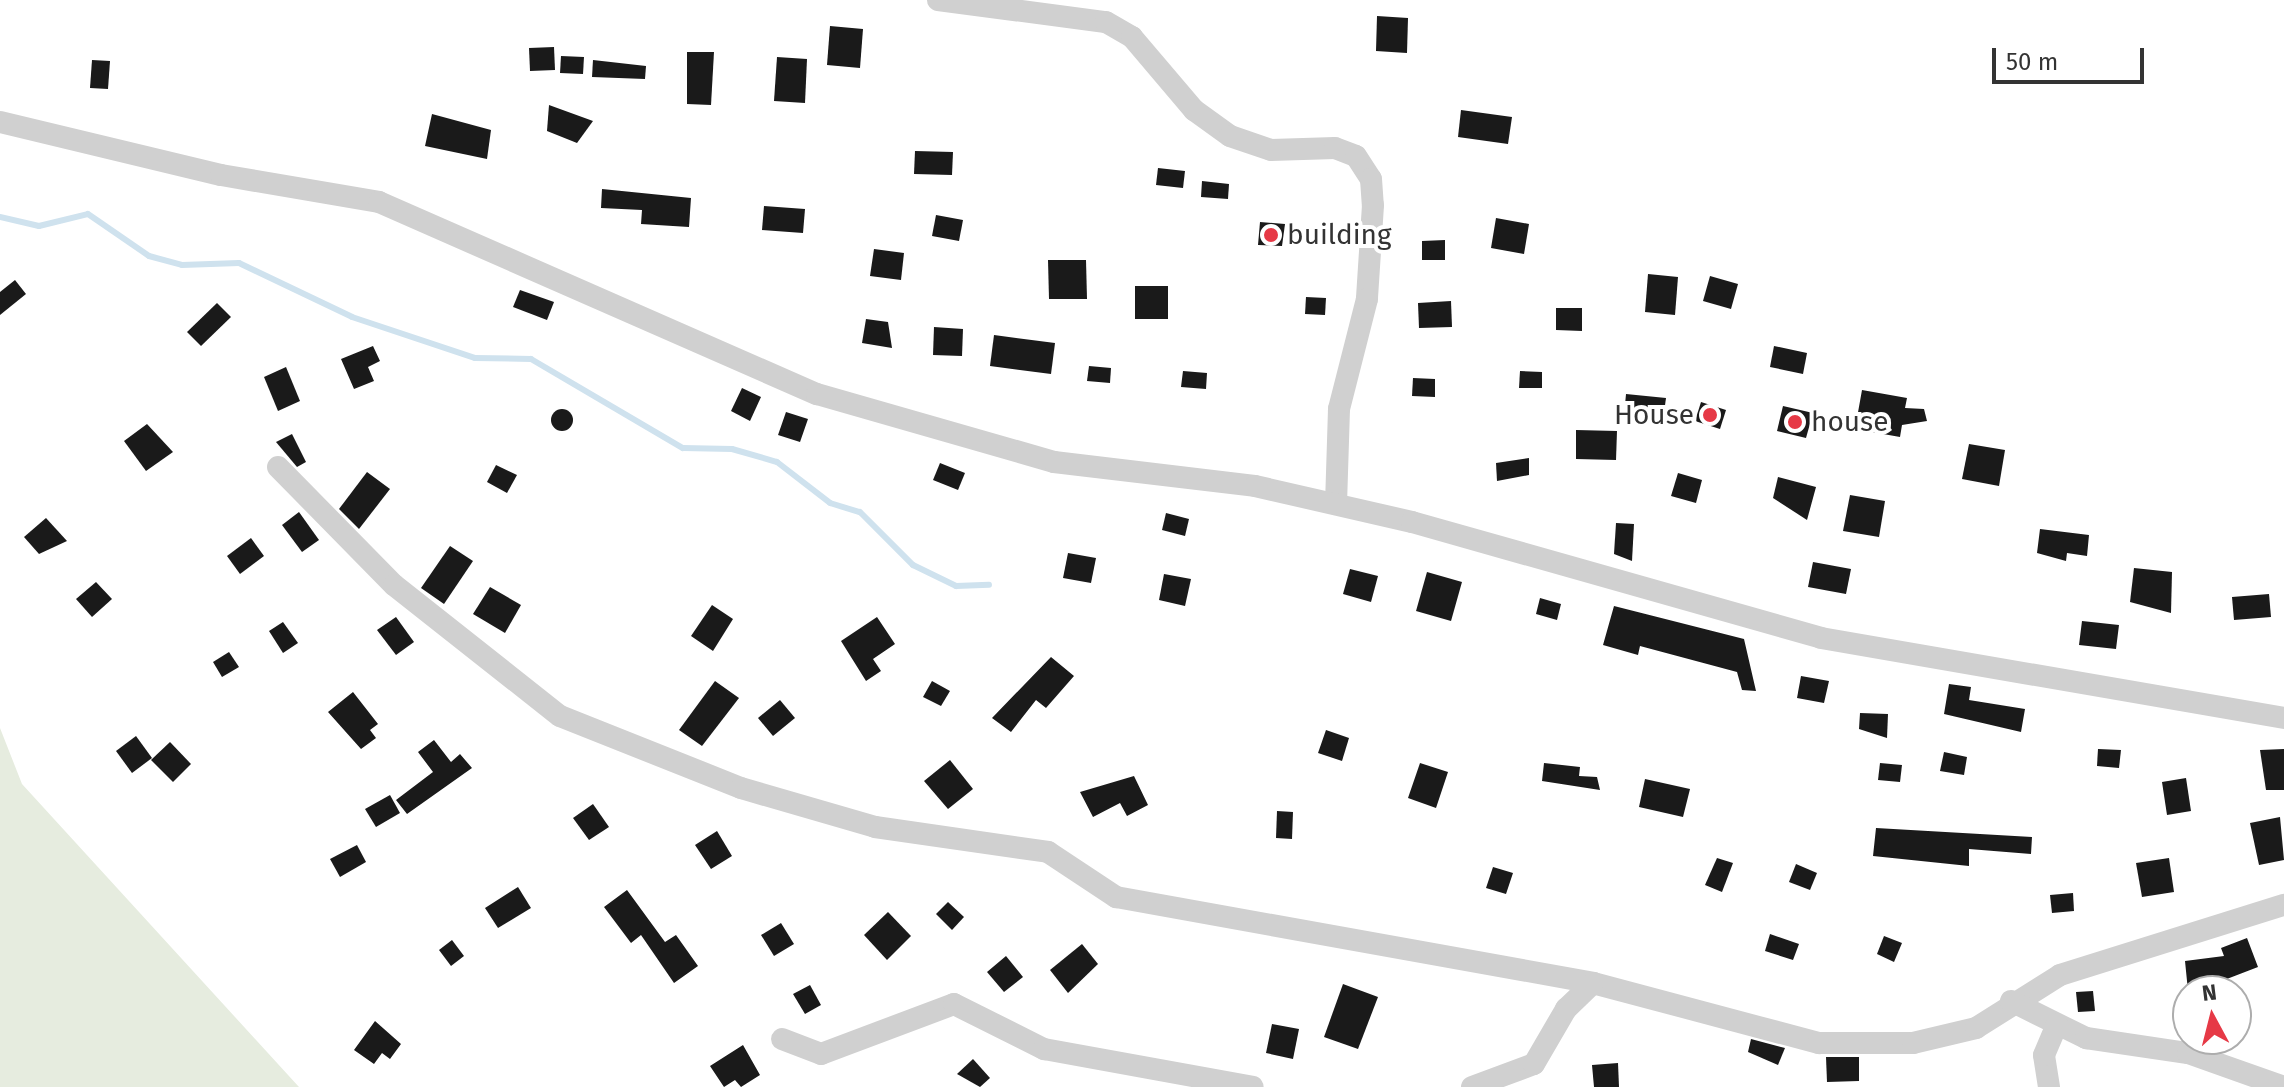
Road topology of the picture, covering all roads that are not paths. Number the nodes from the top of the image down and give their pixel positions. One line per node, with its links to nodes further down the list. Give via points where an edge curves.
1 (938, 0): 4 (street, via 1106,22 1132,37 1194,110 1230,136 1271,150 1335,148 1356,156 1371,179 1373,205 1367,299 1339,409)
2 (0, 122): 4 (street, via 221,175 379,202 817,394 1054,462 1255,486)
3 (278, 467): 7 (street, via 394,585 560,716 602,738 875,827 1048,852 1116,897)
4 (1336, 504): 5 (street, via 1821,638)
5 (2284, 718)
6 (2284, 905): 8 (street, via 2060,975)
7 (1593, 983): 8 (street, via 1819,1043 1913,1043 1976,1028); 12 (street, via 1566,1009 1534,1064)
8 (2011, 1001): 9 (street)
9 (2057, 1025): 13 (street, via 2044,1055); 14 (street, via 2086,1038 2188,1053)
10 (782, 1039): 11 (street, via 821,1054 954,1004 1044,1049)
11 (1253, 1087)
12 (1472, 1087)
13 (2049, 1087)
14 (2284, 1087)

